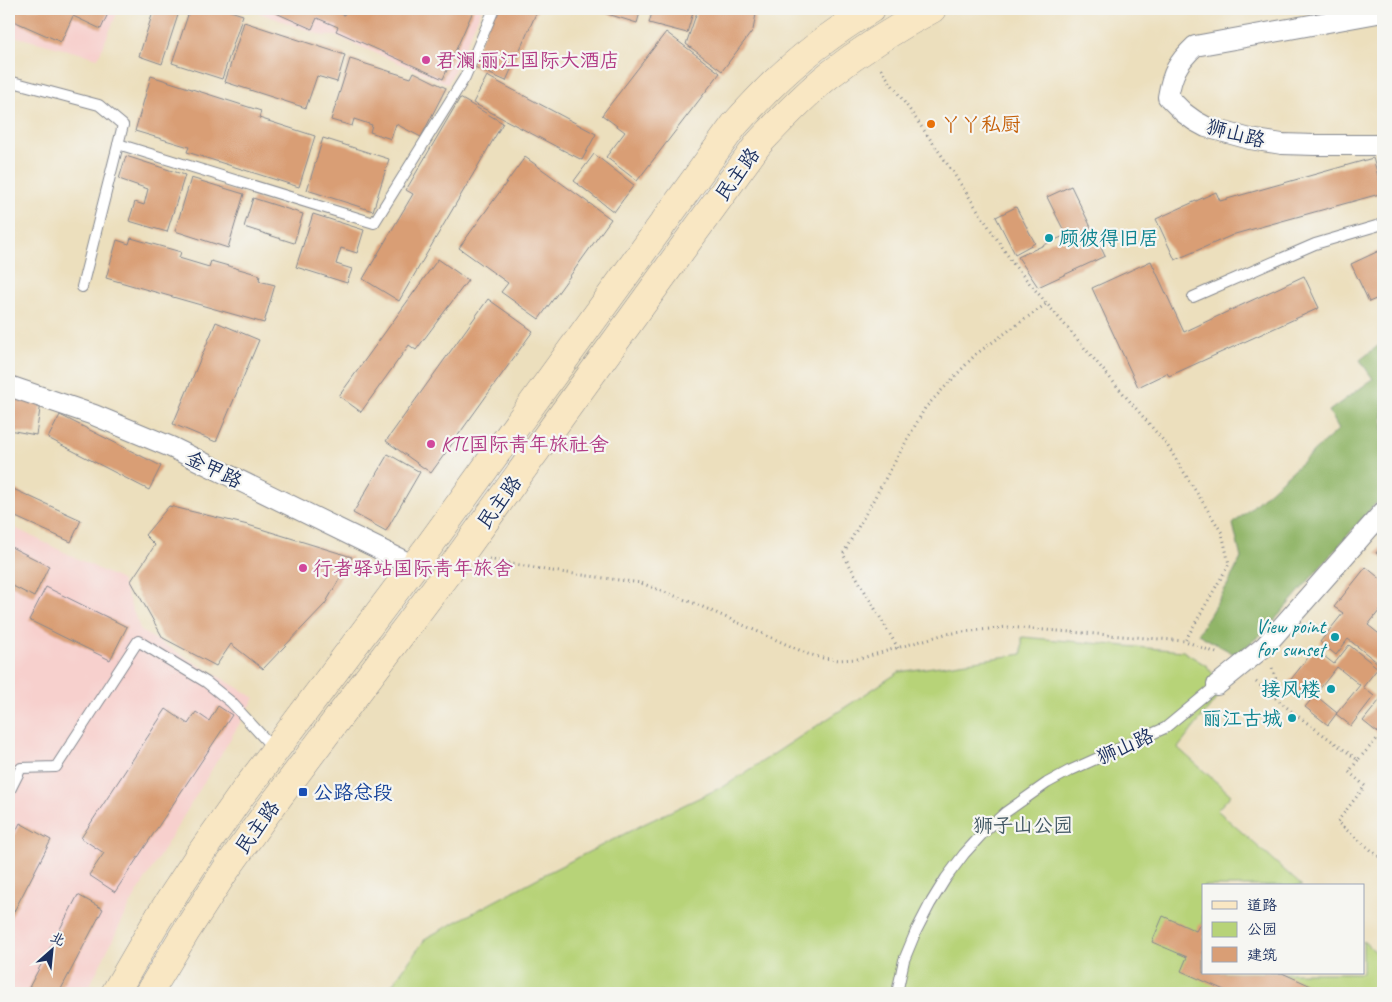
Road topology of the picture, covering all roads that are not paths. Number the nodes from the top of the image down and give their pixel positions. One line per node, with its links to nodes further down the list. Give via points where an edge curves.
1 (494, 9): 6 (lane, via 465,77 374,223)
2 (932, 9): 18 (main road, 民主路, via 903,24 828,76 759,143 462,553 257,826 225,871)
3 (858, 11): 13 (main road, 民主路, via 770,86 735,124)
4 (1383, 12): 7 (street, 狮山路, via 1195,46 1176,69 1168,96 1194,121 1250,139 1315,146)
5 (9, 82): 6 (lane, via 99,105 123,125)
6 (118, 144): 9 (lane)
7 (1383, 145)
8 (1383, 224): 10 (lane, via 1315,244)
9 (82, 287)
10 (1192, 297)
11 (9, 386): 13 (street, 金甲路, via 94,415 171,447)
12 (1383, 512): 14 (street, 狮山路, via 1265,646)
13 (414, 566): 15 (main road, 民主路)
14 (1217, 686): 19 (lane, 狮山路, via 1165,728 1069,771 1026,796 984,832 964,854 930,904 904,960)
15 (276, 750): 16 (lane, via 231,702 206,682 138,641 56,767 21,768); 17 (main road, 民主路, via 200,854)
16 (9, 792)
17 (115, 993)
18 (150, 993)
19 (897, 993)

